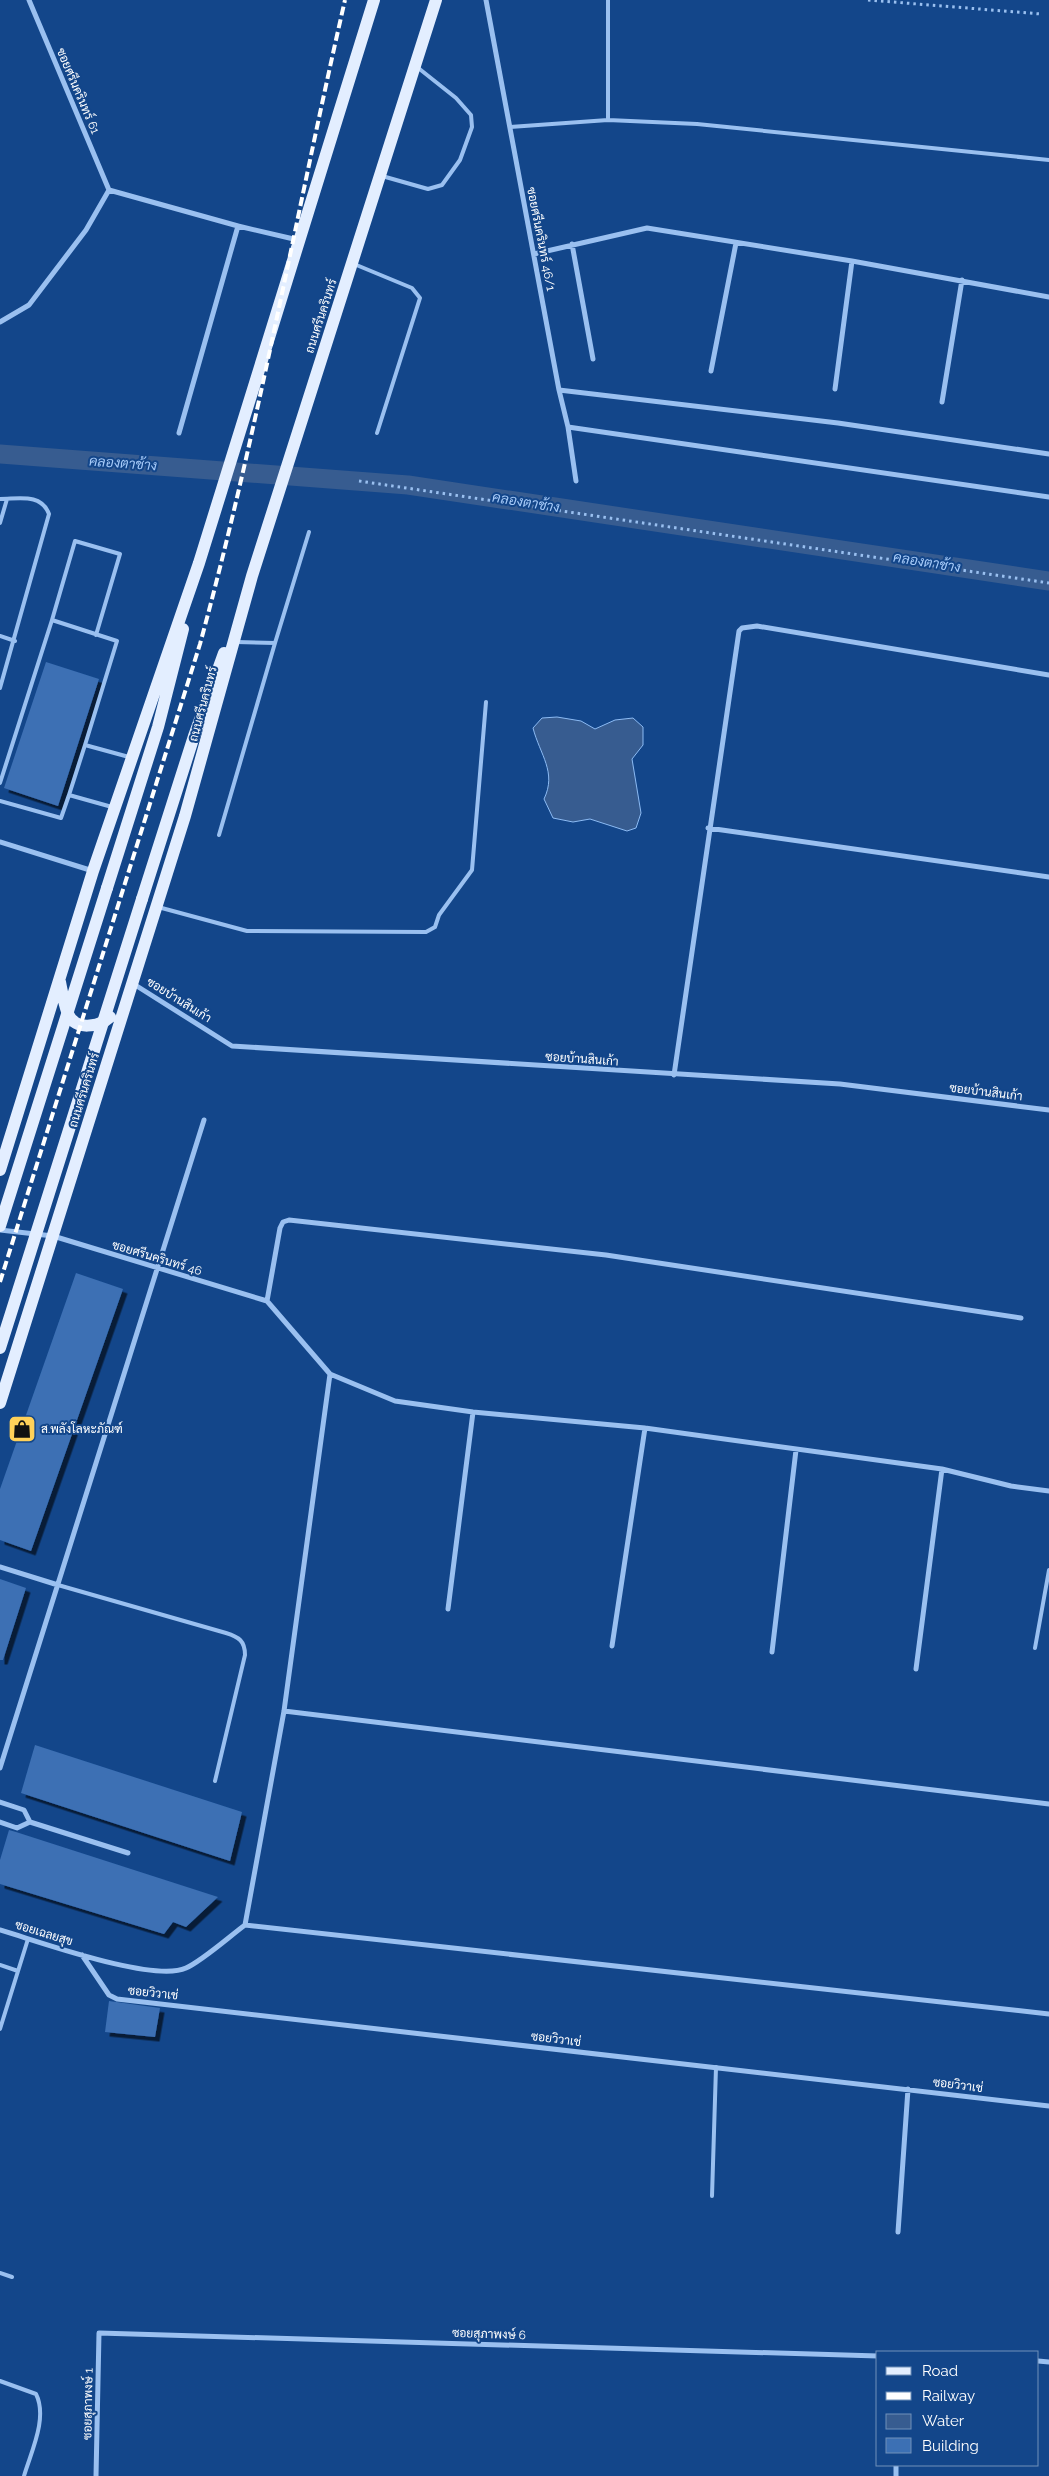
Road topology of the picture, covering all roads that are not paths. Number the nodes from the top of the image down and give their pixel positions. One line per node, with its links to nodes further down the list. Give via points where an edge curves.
1 (29, 0): 11 (street, ซอยศรีนครินทร์ 61)
2 (374, 0): 13 (main road)
3 (486, 0): 8 (street, ซอยศรีนครินทร์ 46/1)
4 (608, 0): 7 (lane)
5 (434, 4): 6 (main road, ถนนศรีนครินทร์)
6 (415, 66): 10 (main road, ถนนศรีนครินทร์); 10 (lane, via 456,98 470,115 472,126 460,160 442,185 428,189)
7 (608, 120): 8 (lane); 9 (lane, via 697,124)
8 (510, 127): 16 (street, ซอยศรีนครินทร์ 46/1)
9 (1049, 160)
10 (380, 175): 18 (main road, ถนนศรีนครินทร์)
11 (109, 190): 12 (street); 21 (street, via 86,230 29,305)
12 (238, 226): 13 (street); 28 (street)
13 (299, 240): 37 (main road)
14 (736, 243): 15 (street, via 647,228); 17 (street); 23 (street)
15 (572, 244): 16 (street); 22 (street)
16 (534, 254): 25 (street, ซอยศรีนครินทร์ 46/1)
17 (852, 261): 19 (street); 24 (street)
18 (352, 263): 29 (lane, via 414,289 420,298); 38 (main road, ถนนศรีนครินทร์)
19 (962, 280): 20 (street); 26 (street)
20 (1049, 297)
21 (0, 322)
22 (593, 359)
23 (711, 371)
24 (835, 389)
25 (559, 390): 27 (street, ซอยศรีนครินทร์ 46/1); 30 (street, via 838,422)
26 (942, 402)
27 (568, 426): 31 (street, ซอยศรีนครินทร์ 46/1); 32 (street)
28 (179, 433)
29 (377, 433)
30 (1049, 454)
31 (576, 481)
32 (1049, 497)
33 (0, 499): 34 (lane)
34 (7, 499): 35 (lane); 42 (lane, via 33,498 46,507 49,514)
35 (0, 523)
36 (309, 532): 44 (lane)
37 (199, 563): 49 (main road); 67 (main road, bridge, via 169,687)
38 (252, 576): 43 (main road, ถนนศรีนครินทร์); 73 (main road, bridge, via 194,736)
39 (52, 620): 40 (lane); 40 (lane, via 76,541 120,554); 50 (lane)
40 (96, 635): 48 (lane, via 116,641)
41 (0, 636): 42 (lane)
42 (15, 640): 46 (lane)
43 (234, 642): 44 (lane); 59 (main road, ถนนศรีนครินทร์, via 202,760)
44 (275, 643): 55 (lane)
45 (1049, 675): 54 (street, via 756,626 742,628)
46 (0, 688)
47 (486, 702): 59 (lane, via 472,870 432,930 247,931)
48 (85, 745): 49 (lane); 51 (lane)
49 (131, 758): 53 (main road)
50 (0, 783)
51 (70, 795): 52 (lane, via 61,818); 53 (lane)
52 (0, 801)
53 (115, 808): 57 (main road)
54 (708, 828): 58 (street); 63 (street)
55 (219, 835)
56 (0, 842): 57 (street)
57 (93, 871): 60 (main road)
58 (1049, 877)
59 (156, 906): 61 (main road, ถนนศรีนครินทร์)
60 (60, 980): 62 (main road, via 68,1014 78,1024 99,1025); 66 (main road)
61 (132, 982): 62 (main road, ถนนศรีนครินทร์); 63 (street, ซอยบ้านสินเก้า, via 232,1046)
62 (126, 1001): 69 (main road, ถนนศรีนครินทร์)
63 (674, 1075): 64 (street, ซอยบ้านสินเก้า, via 840,1084)
64 (1049, 1110)
65 (204, 1120): 70 (street)
66 (0, 1170)
67 (0, 1226)
68 (0, 1230): 69 (street, ซอยศรีนครินทร์ 46)
69 (53, 1236): 70 (street, ซอยศรีนครินทร์ 46); 75 (main road, ถนนศรีนครินทร์)
70 (158, 1269): 71 (street, ซอยศรีนครินทร์ 46); 83 (street)
71 (267, 1300): 72 (street, via 280,1228 283,1222 290,1220 606,1255); 74 (street)
72 (1020, 1318)
73 (0, 1348)
74 (330, 1374): 76 (street, via 396,1400); 89 (street)
75 (0, 1403)
76 (473, 1412): 77 (street); 84 (street)
77 (645, 1428): 78 (street); 85 (street)
78 (796, 1450): 79 (street); 87 (street)
79 (942, 1469): 80 (street, via 1011,1486); 88 (street)
80 (1049, 1491)
81 (0, 1567): 83 (street)
82 (1049, 1570): 86 (lane)
83 (58, 1585): 90 (street); 91 (lane, via 226,1633 242,1642 245,1655)
84 (448, 1609)
85 (612, 1646)
86 (1035, 1648)
87 (772, 1652)
88 (916, 1669)
89 (284, 1711): 93 (street); 97 (street)
90 (0, 1768)
91 (215, 1781)
92 (0, 1802): 95 (street, via 24,1810)
93 (1049, 1804)
94 (0, 1822): 95 (street, via 17,1828)
95 (30, 1822): 96 (street)
96 (128, 1853)
97 (245, 1925): 100 (street, ซอยเฉลยสุข, via 186,1968 166,1972); 103 (street)
98 (0, 1930): 99 (street, ซอยเฉลยสุข)
99 (28, 1938): 100 (street, ซอยเฉลยสุข); 102 (lane)
100 (82, 1955): 105 (street, ซอยวิวาเช่, via 108,1995 117,1999)
101 (0, 1965): 102 (lane)
102 (18, 1971): 104 (lane)
103 (1049, 2014)
104 (0, 2029)
105 (716, 2067): 106 (street, ซอยวิวาเช่); 108 (lane)
106 (908, 2089): 107 (street, ซอยวิวาเช่); 109 (street)
107 (1049, 2106)
108 (712, 2196)
109 (898, 2232)
110 (0, 2273): 111 (lane)
111 (12, 2277)
112 (99, 2333): 113 (street, ซอยสุภาพงษ์ 6); 116 (street, ซอยสุภาพงษ์ 1)
113 (876, 2356)
114 (0, 2381): 115 (lane, via 36,2394 40,2402 41,2416)
115 (24, 2476)
116 (96, 2476)

